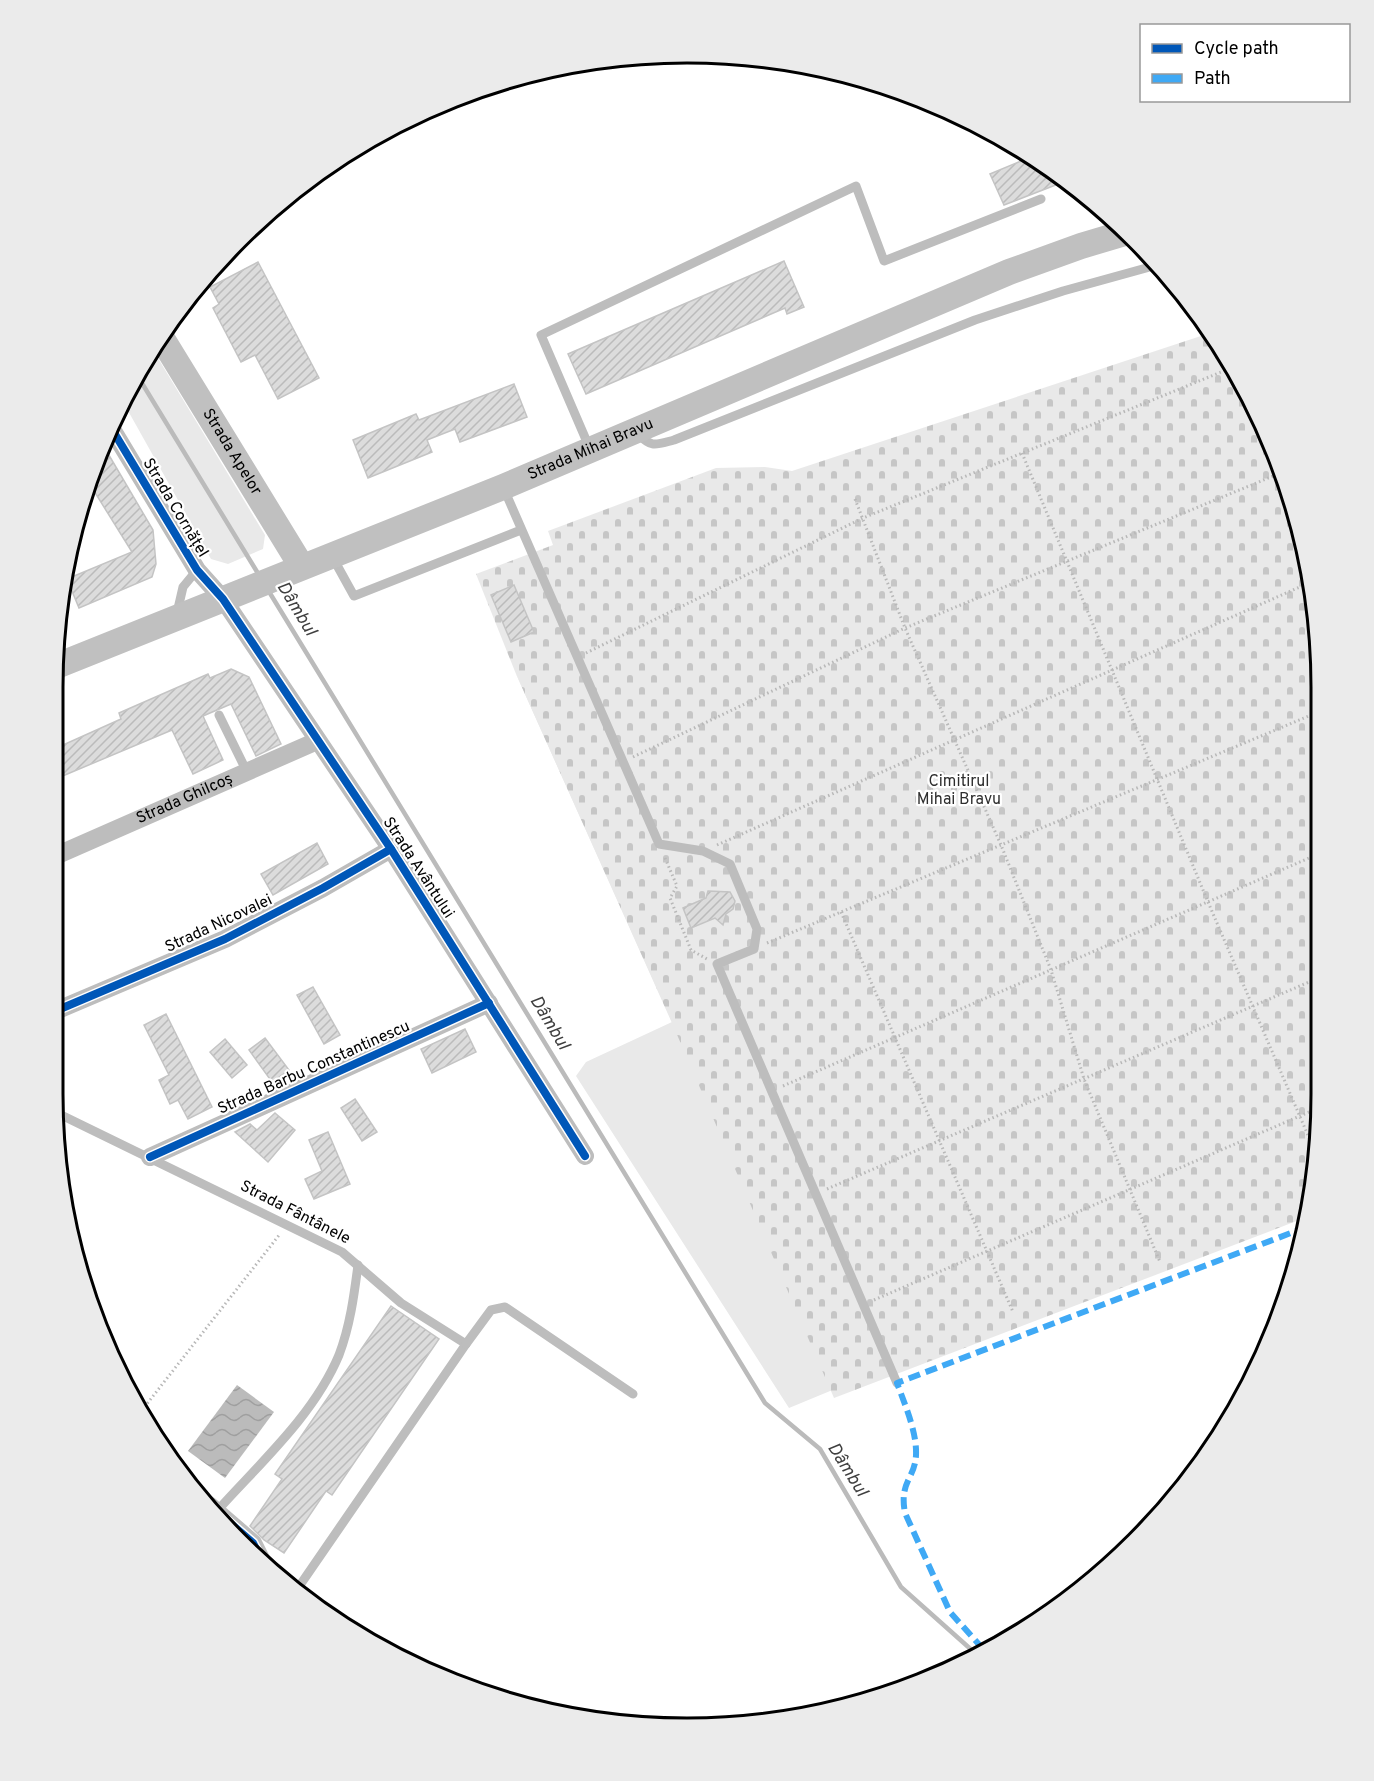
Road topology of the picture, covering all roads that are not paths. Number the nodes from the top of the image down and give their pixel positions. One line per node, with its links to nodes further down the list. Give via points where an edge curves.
1 (1041, 199): 7 (lane, via 884,261 856,186 541,335)
2 (1117, 235): 5 (main road, Strada Mihai Bravu, via 1009,272)
3 (1148, 268): 5 (lane, via 975,320 674,440 649,444)
4 (165, 344): 11 (main road, Strada Apelor)
5 (635, 430): 7 (main road, Strada Mihai Bravu)
6 (116, 436): 12 (street, Strada Cornățel)
7 (590, 449): 8 (main road, Strada Mihai Bravu)
8 (503, 487): 9 (lane); 10 (main road, Strada Mihai Bravu)
9 (521, 530): 10 (lane, via 354,596); 28 (lane, via 659,844 703,851 730,864 757,929 754,949 717,964)
10 (332, 555): 11 (main road, Strada Mihai Bravu)
11 (302, 567): 13 (main road, Strada Mihai Bravu)
12 (196, 570): 13 (street, Strada Cornățel); 14 (lane, via 183,587)
13 (230, 596): 14 (main road, Strada Mihai Bravu); 17 (street, Strada Avântului)
14 (176, 618): 15 (main road, Strada Mihai Bravu)
15 (64, 663)
16 (219, 715): 18 (lane)
17 (317, 741): 18 (street, Strada Ghilcoș); 19 (street, Strada Avântului)
18 (247, 772): 20 (street, Strada Ghilcoș)
19 (391, 849): 21 (street, Strada Avântului); 22 (street, Strada Nicovalei, via 225,939)
20 (63, 853)
21 (489, 1004): 24 (street, Strada Avântului); 25 (street, Strada Barbu Constantinescu)
22 (63, 1008)
23 (64, 1116): 25 (lane, Strada Fântânele)
24 (585, 1156)
25 (150, 1157): 26 (lane, Strada Fântânele, via 342,1252)
26 (358, 1265): 27 (lane, Strada Fântânele, via 400,1303); 30 (lane, via 352,1312 338,1356 313,1403)
27 (466, 1344): 29 (lane, via 491,1310 505,1307); 31 (lane)
28 (897, 1383)
29 (633, 1394)
30 (217, 1504)
31 (301, 1584)

